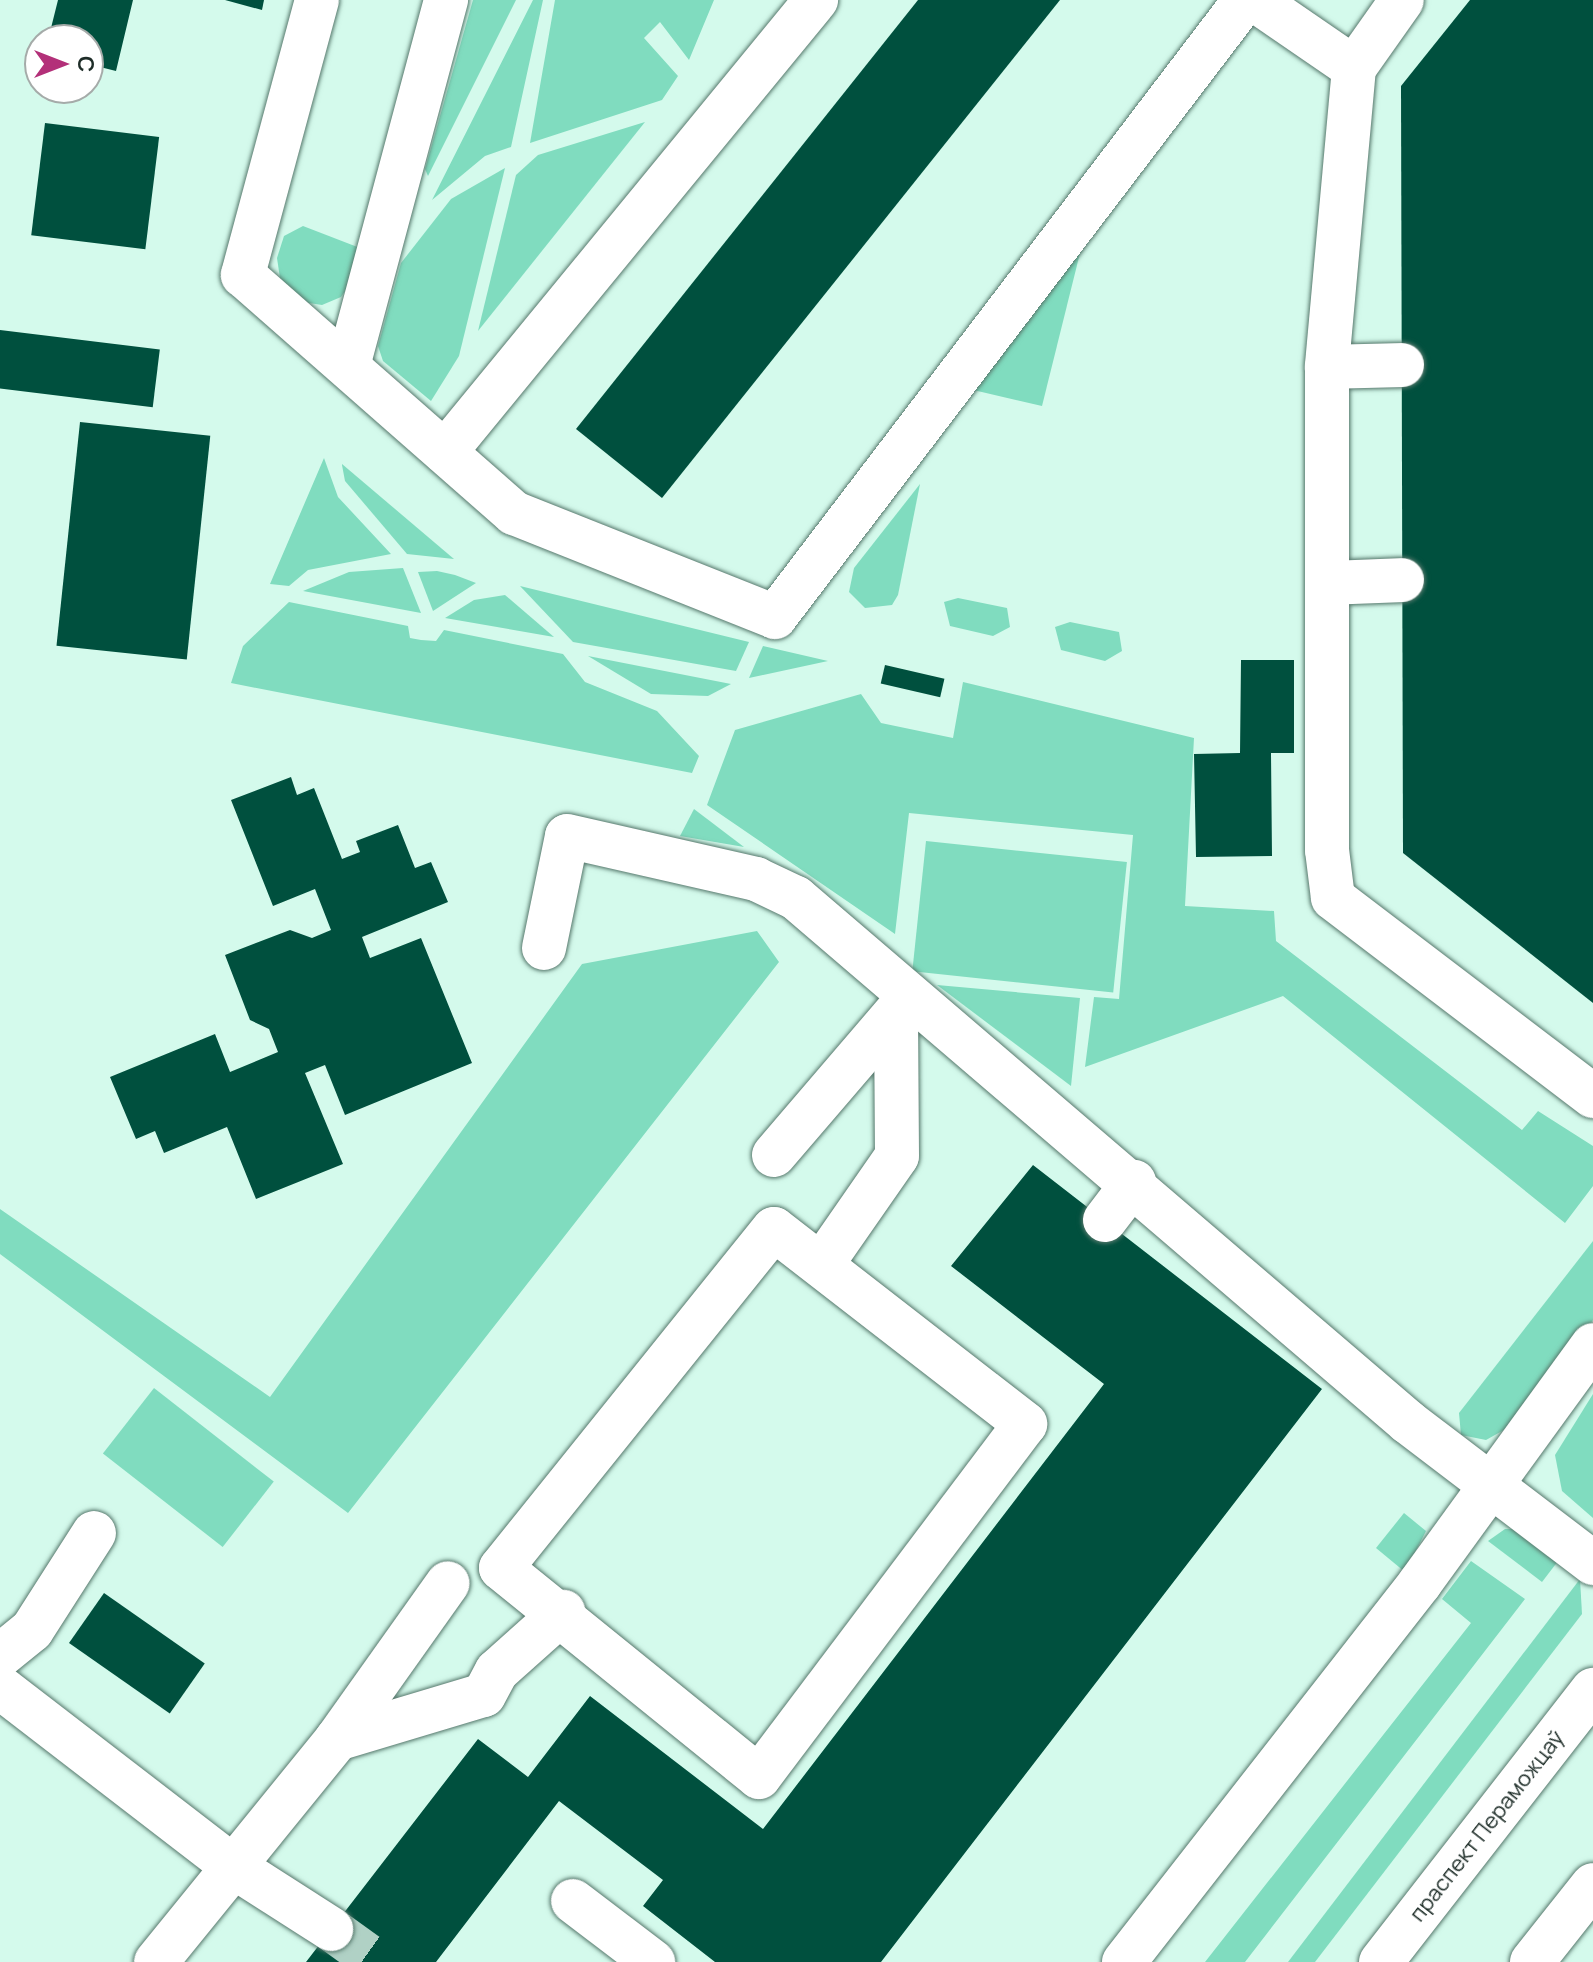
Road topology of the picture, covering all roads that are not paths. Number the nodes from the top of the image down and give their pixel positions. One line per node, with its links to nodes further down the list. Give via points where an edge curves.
1 (317, 0): 9 (main road, via 243,275)
2 (446, 0): 9 (main road)
3 (816, 0): 11 (main road)
4 (1245, 0): 11 (main road, via 775,617 514,513)
5 (1255, 0): 7 (main road)
6 (1402, 0): 7 (main road)
7 (1354, 68): 10 (main road)
8 (1402, 365): 10 (main road)
9 (348, 366): 11 (main road)
10 (1327, 367): 13 (main road)
11 (445, 452)
12 (1402, 580): 13 (main road)
13 (1328, 583): 16 (main road, via 1327,850 1333,898)
14 (544, 948): 15 (main road, via 567,836 756,879 796,898)
15 (904, 1004): 17 (main road); 18 (main road); 20 (main road, via 897,1156)
16 (1593, 1096)
17 (774, 1155)
18 (1134, 1182): 19 (main road); 22 (main road, via 1408,1422)
19 (1105, 1220)
20 (822, 1264): 26 (main road, via 774,1229 501,1568); 26 (main road, via 1025,1424 759,1777)
21 (1593, 1345): 22 (main road)
22 (1489, 1482): 24 (main road); 37 (main road, via 1420,1583)
23 (94, 1533): 27 (main road, via 32,1630)
24 (1593, 1563)
25 (448, 1583): 30 (main road)
26 (563, 1612): 30 (main road, via 497,1671 484,1695)
27 (0, 1656)
28 (0, 1687): 31 (main road)
29 (1593, 1690): 38 (main road, праспект Пераможцаў)
30 (337, 1739): 31 (main road)
31 (231, 1865): 34 (main road); 35 (main road)
32 (1593, 1885): 39 (main road)
33 (573, 1901): 36 (main road)
34 (331, 1929)
35 (156, 1962)
36 (653, 1962)
37 (1124, 1962)
38 (1381, 1962)
39 (1532, 1962)

